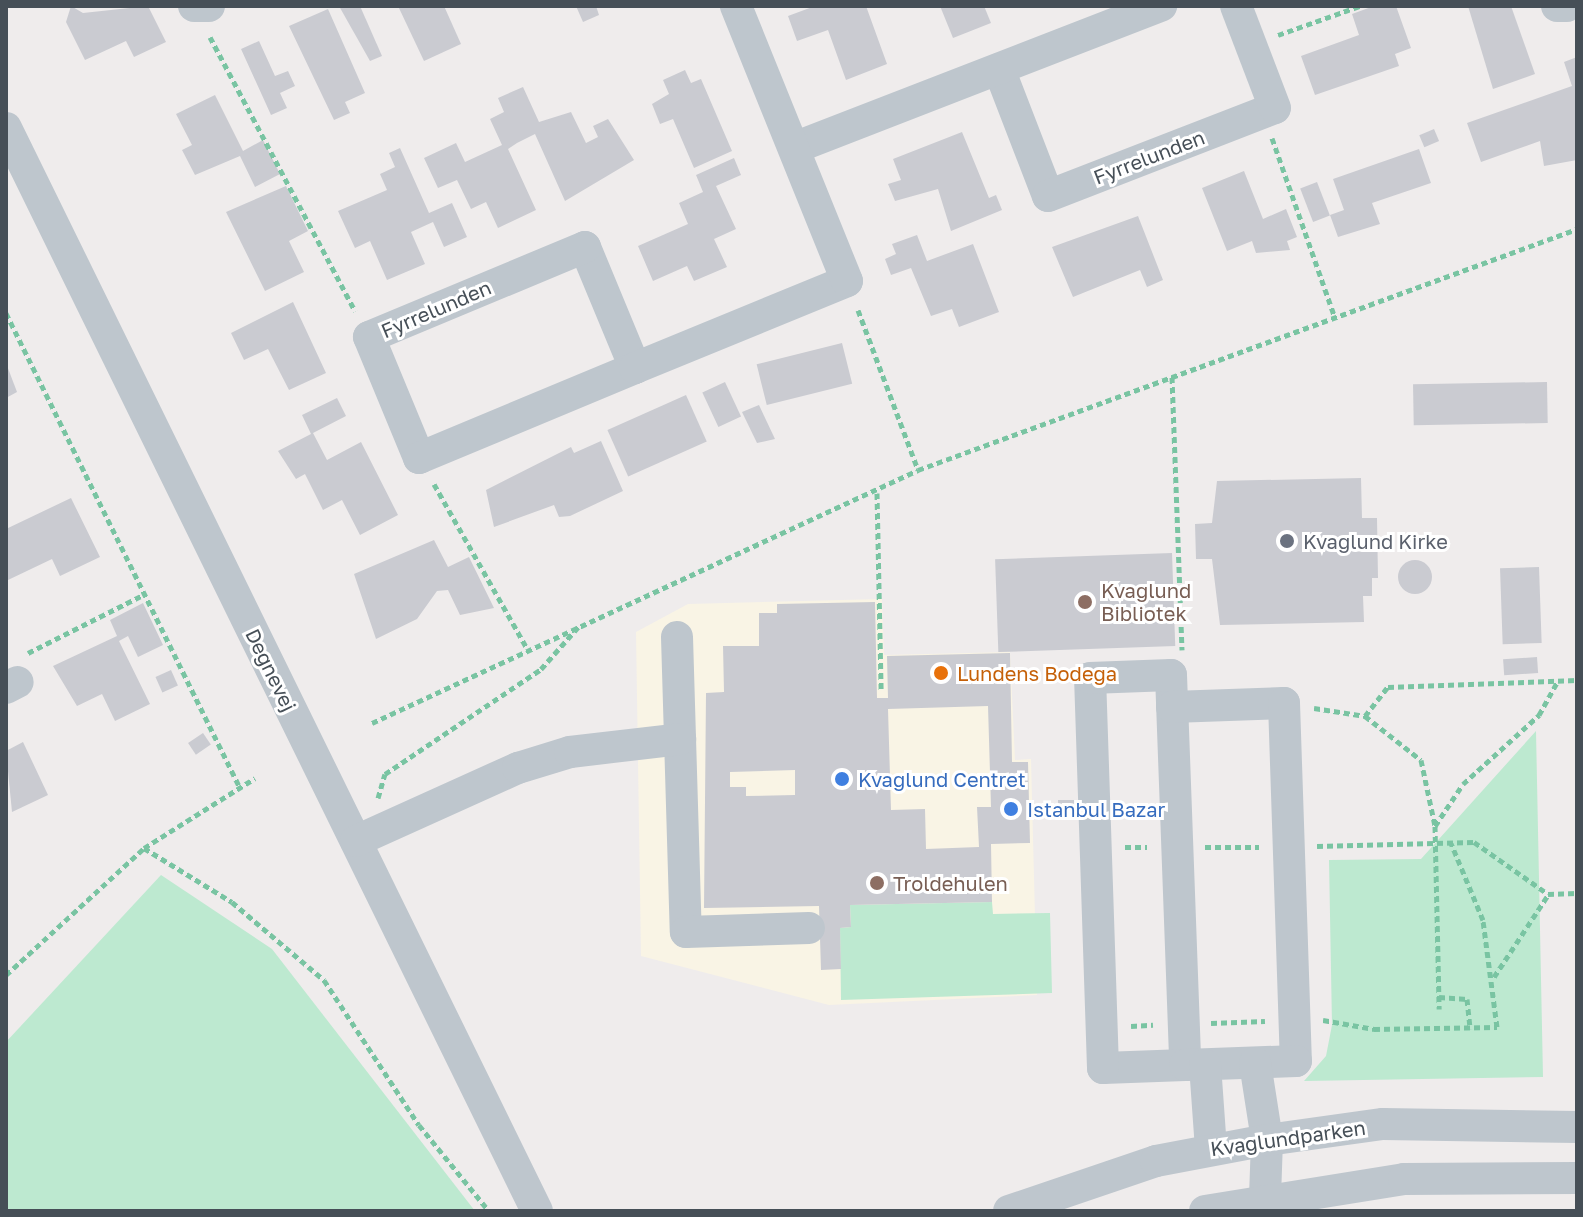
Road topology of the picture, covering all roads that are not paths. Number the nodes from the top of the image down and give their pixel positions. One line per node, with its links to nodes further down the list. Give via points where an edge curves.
1 (736, 6): 8 (street)
2 (1161, 6): 6 (street)
3 (1236, 6): 6 (street, Fyrrelunden, via 1275,108 1048,196)
4 (1557, 6): 5 (street)
5 (1567, 6)
6 (999, 69): 8 (street)
7 (6, 128): 13 (street, Degnevej)
8 (794, 148): 9 (street, via 847,281)
9 (635, 368): 9 (street, Fyrrelunden, via 585,247 369,337 419,458)
10 (677, 637): 12 (street)
11 (1172, 707): 15 (street, via 1284,703 1296,1061); 16 (street, via 1183,1024); 16 (street, via 1171,675 1090,678 1103,1068)
12 (680, 739): 13 (street, via 570,752 518,768); 14 (street, via 686,932)
13 (356, 841): 22 (street, Degnevej)
14 (809, 928)
15 (1255, 1063): 16 (street); 18 (street)
16 (1195, 1065): 19 (street)
17 (1577, 1127): 18 (street, Kvaglundparken, via 1383,1124)
18 (1267, 1140): 19 (street, Kvaglundparken); 21 (street)
19 (1211, 1148): 23 (street, Kvaglundparken)
20 (1577, 1178): 21 (street, via 1404,1179)
21 (1265, 1196): 24 (street)
22 (537, 1211)
23 (1009, 1211)
24 (1205, 1211)

